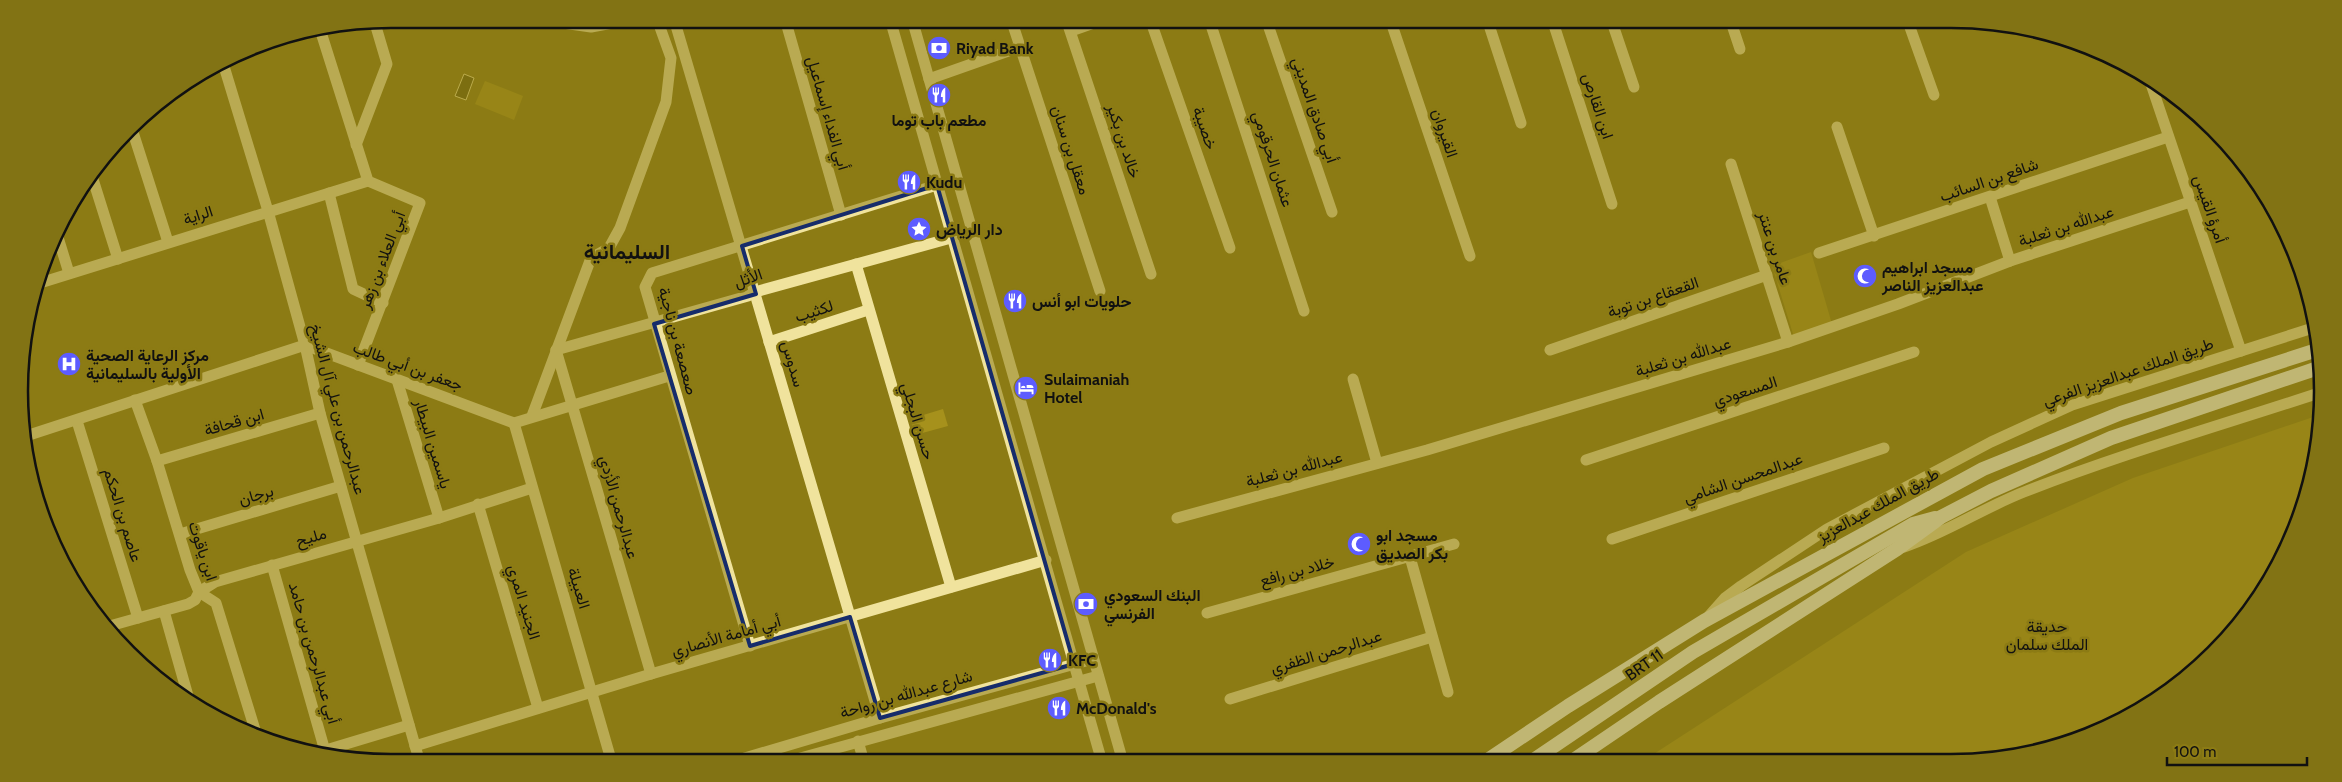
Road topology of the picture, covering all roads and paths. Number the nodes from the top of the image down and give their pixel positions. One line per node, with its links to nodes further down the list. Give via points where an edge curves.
1 (376, 28): 32 (street, via 387,64)
2 (661, 28): 69 (street, via 671,58 666,102 620,228 610,248 591,258)
3 (677, 28): 48 (street, سدوس)
4 (788, 28): 43 (street, أبي الفداء إسماعيل)
5 (893, 28): 36 (street)
6 (915, 28): 24 (street)
7 (1014, 28): 21 (street, معقل بن سنان)
8 (1070, 28): 19 (street, خالد بن بكير)
9 (1080, 28): 19 (street)
10 (1153, 28): 49 (street, خصيبة)
11 (1212, 28): 63 (street, عثمان الحرقومي)
12 (1269, 28): 42 (street, أبي صادق المديني)
13 (1393, 28): 51 (street, القيروان)
14 (1490, 28): 28 (street)
15 (1555, 28): 40 (street, ابن القارص)
16 (1614, 28): 25 (street)
17 (1733, 28): 22 (street)
18 (1910, 28): 27 (street)
19 (1071, 31): 56 (street, خالد بن بكير)
20 (321, 34): 32 (street)
21 (1020, 47): 24 (street); 59 (street, معقل بن سنان)
22 (1740, 49)
23 (224, 68): 41 (street, عبدالرحمن بن علي آل الشيخ)
24 (929, 79): 117 (street)
25 (1634, 88)
26 (2152, 89): 31 (street, أمرؤ القيس)
27 (1934, 95)
28 (1521, 123)
29 (1837, 127): 44 (street)
30 (134, 134): 47 (street)
31 (2168, 137): 38 (street, شافع بن السائب); 39 (street, أمرؤ القيس)
32 (356, 145): 34 (street)
33 (1731, 164): 57 (street, عامر بن عنتر)
34 (368, 181): 37 (street, الراية); 61 (street, أبي العلاء بن زهر, via 420,203)
35 (94, 182): 52 (street)
36 (937, 185): 43 (street, صعصعة بن ناجية); 45 (street)
37 (329, 193): 41 (street, الراية); 61 (street, via 353,289)
38 (1990, 197): 44 (street, شافع بن السائب); 53 (street)
39 (2190, 202): 53 (street, عبدالله بن ثعلبة); 71 (street, أمرؤ القيس)
40 (1612, 204)
41 (268, 211): 47 (street, الراية); 68 (street, عبدالرحمن بن علي آل الشيخ)
42 (1332, 212)
43 (841, 215): 48 (street, صعصعة بن ناجية)
44 (1874, 236): 50 (street, شافع بن السائب)
45 (951, 238): 54 (street, الأثل); 104 (street)
46 (59, 242): 55 (street)
47 (168, 242): 52 (street, الراية)
48 (742, 246): 60 (street, سدوس); 64 (street, صعصعة بن ناجية, via 652,273 645,287)
49 (1230, 248)
50 (1819, 253)
51 (1470, 256)
52 (118, 259): 55 (street, الراية)
53 (2010, 261): 67 (street, عبدالله بن ثعلبة)
54 (856, 264): 60 (street, الأثل); 62 (street, حسن البجلي)
55 (69, 274): 58 (street, الراية)
56 (1151, 274)
57 (1766, 275): 67 (street, عامر بن عنتر); 70 (street, القعقاع بن توبة)
58 (45, 282)
59 (1100, 291)
60 (755, 292): 64 (street, الأثل); 66 (street, سدوس)
61 (383, 303): 74 (street, أبي العلاء بن زهر)
62 (868, 310): 66 (street, لكثيب); 106 (street, حسن البجلي)
63 (1304, 311)
64 (654, 324): 69 (street, الأثل); 76 (street, صعصعة بن ناجية)
65 (2309, 329): 71 (street, طريق الملك عبدالعزيز الفرعي)
66 (769, 342): 111 (street, سدوس)
67 (1788, 342): 90 (street, عبدالله بن ثعلبة)
68 (305, 345): 74 (street, جعفر بن أبي طالب); 80 (street); 82 (street, عبدالرحمن بن علي آل الشيخ)
69 (556, 350): 81 (street, عبدالرحمن الأزدي); 83 (street)
70 (1550, 350)
71 (2241, 351): 113 (street, طريق الملك عبدالعزيز الفرعي, via 2072,405 1991,442 1826,529 1725,598)
72 (1914, 352): 88 (street, المسعودي)
73 (2312, 352): 98 (main road, طريق الملك عبدالعزيز, via 2048,441 1983,468)
74 (358, 365): 78 (street, جعفر بن أبي طالب)
75 (2314, 369): 94 (main road, via 2111,438 1991,491)
76 (670, 376): 81 (street); 116 (street, صعصعة بن ناجية)
77 (1353, 379): 90 (street)
78 (397, 380): 85 (street, جعفر بن أبي طالب); 95 (street, ياسمين البيطار)
79 (2314, 395): 102 (street, via 2124,455 2022,493 1926,540)
80 (135, 400): 84 (street); 89 (street, ابن ياقوت)
81 (572, 404): 83 (street); 119 (street, عبدالرحمن الأزدي)
82 (320, 414): 89 (street, ابن قحافة); 91 (street, عبدالرحمن بن علي آل الشيخ)
83 (532, 416): 85 (street)
84 (78, 421): 86 (street); 112 (street, عاصم بن الحكم)
85 (514, 422): 92 (street, العبيلة)
86 (31, 435)
87 (1884, 448): 99 (street, عبدالمحسن الشامي)
88 (1586, 460)
89 (157, 462): 97 (street, ابن ياقوت)
90 (1377, 463): 96 (street, عبدالله بن ثعلبة)
91 (341, 486): 97 (street, برجان); 100 (street, عبدالرحمن بن علي آل الشيخ)
92 (532, 488): 93 (street, مليح); 124 (street, العبيلة)
93 (478, 504): 95 (street, مليح); 126 (street, الجنيد المري)
94 (1941, 517): 102 (main road); 108 (main road, BRT 11, via 1926,518 1913,524)
95 (439, 518): 100 (street, مليح)
96 (1177, 518)
97 (180, 534): 107 (street, ابن ياقوت)
98 (1860, 534): 108 (main road, BRT 11); 113 (main road, طريق الملك عبدالعزيز)
99 (1612, 539)
100 (358, 540): 105 (street, مليح); 128 (street, عبدالرحمن بن علي آل الشيخ)
101 (1454, 544): 103 (street, خلاد بن رافع)
102 (1897, 549): 143 (main road)
103 (1410, 557): 110 (street, خلاد بن رافع); 115 (street)
104 (1046, 560): 106 (street, أبي أمامة الأنصاري); 118 (street)
105 (272, 565): 107 (street, مليح, via 215,582); 132 (street, أبي عبدالرحمن بن حامد)
106 (951, 587): 111 (street, أبي أمامة الأنصاري)
107 (199, 592): 109 (street, مليح, via 188,604); 129 (street, ابن ياقوت, via 216,603)
108 (1779, 602): 142 (main road, BRT 11, via 1694,652)
109 (164, 611): 112 (street, مليح); 122 (street)
110 (1207, 613)
111 (850, 617): 116 (street, أبي أمامة الأنصاري); 127 (street, سدوس)
112 (138, 618): 114 (street, مليح)
113 (1704, 621): 141 (main road, طريق الملك عبدالعزيز)
114 (113, 625)
115 (1432, 637): 123 (street); 125 (street, عبدالرحمن الظفري)
116 (750, 646): 119 (street, أبي أمامة الأنصاري)
117 (1093, 659): 118 (street, شارع عبدالله بن رواحة); 120 (street)
118 (1074, 664): 121 (street); 127 (street, شارع عبدالله بن رواحة)
119 (651, 674): 124 (street, أبي أمامة الأنصاري)
120 (1098, 676): 121 (street, شارع عبدالله بن رواحة); 140 (street)
121 (1079, 682): 130 (street, شارع عبدالله بن رواحة); 139 (street)
122 (187, 691)
123 (1448, 692)
124 (593, 693): 126 (street, أبي أمامة الأنصاري); 135 (street, العبيلة)
125 (1230, 699)
126 (538, 708): 131 (street, أبي أمامة الأنصاري)
127 (880, 718): 136 (street, شارع عبدالله بن رواحة)
128 (409, 725): 131 (street, عبدالرحمن بن علي آل الشيخ); 133 (street)
129 (254, 728)
130 (858, 741): 137 (street, شارع عبدالله بن رواحة); 138 (street)
131 (415, 746): 134 (street, عبدالرحمن بن علي آل الشيخ)
132 (320, 748)
133 (330, 749)
134 (417, 754)
135 (610, 754)
136 (758, 754)
137 (813, 754)
138 (862, 754)
139 (1100, 754)
140 (1121, 754)
141 (1496, 754)
142 (1542, 754)
143 (1582, 754)

